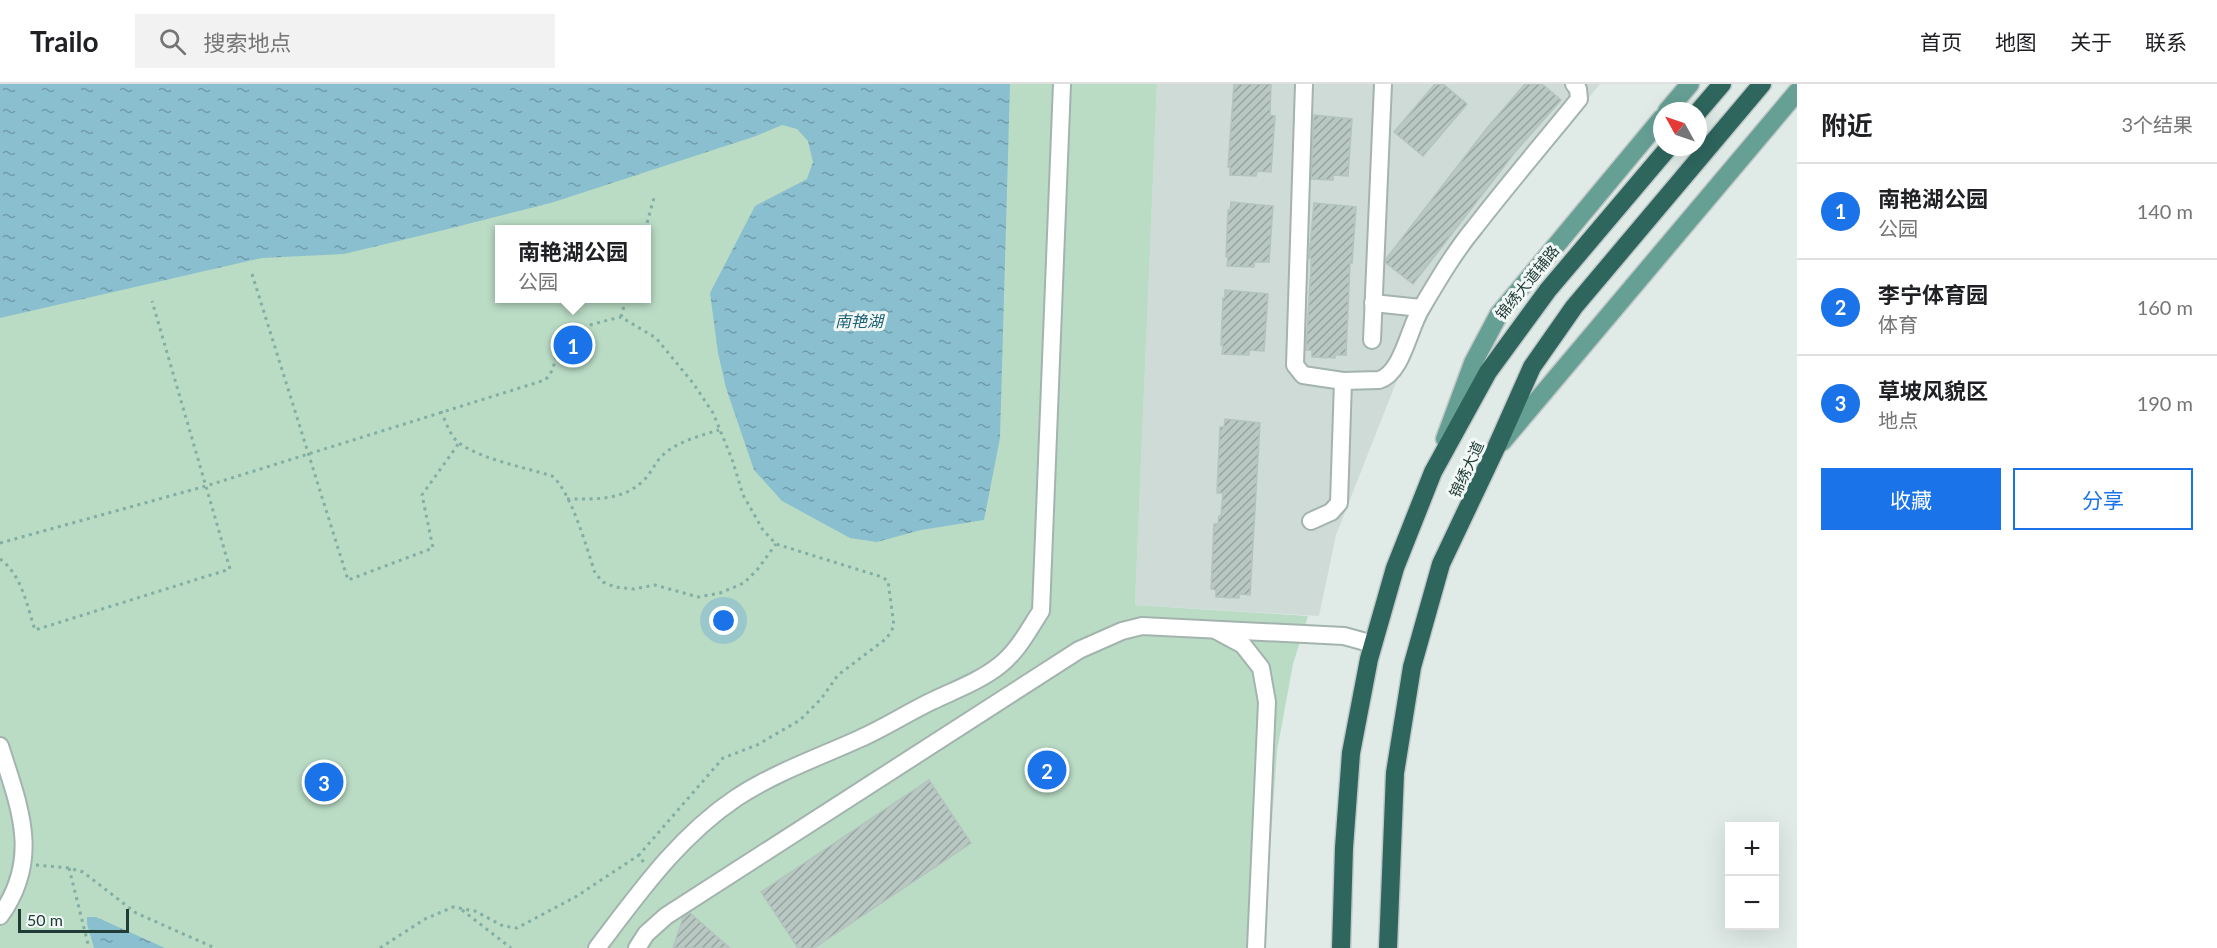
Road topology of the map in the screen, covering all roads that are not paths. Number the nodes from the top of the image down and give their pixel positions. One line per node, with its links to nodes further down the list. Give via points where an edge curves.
1 (1062, 84): 25 (lane, via 1041,611 1001,664 978,679 861,739 801,763 736,798 700,825 665,860)
2 (1304, 84): 17 (lane, via 1295,365 1303,375)
3 (1383, 84): 14 (lane)
4 (1592, 84): 8 (lane)
5 (1690, 84): 10 (main road)
6 (1722, 84): 11 (highway)
7 (1762, 84): 18 (highway, 锦绣大道, via 1574,307 1532,367)
8 (1577, 91): 15 (lane, via 1473,228)
9 (1797, 92): 18 (main road)
10 (1675, 102)
11 (1707, 102)
12 (1653, 129): 19 (main road, 锦绣大道辅路, via 1499,314 1473,363)
13 (1661, 156): 19 (highway, 锦绣大道, via 1548,290 1488,372)
14 (1373, 303): 15 (lane); 16 (lane)
15 (1421, 308): 17 (lane, via 1401,356 1387,376 1379,380)
16 (1372, 340)
17 (1343, 381): 20 (lane, via 1339,503 1331,512)
18 (1497, 447): 29 (highway, 锦绣大道, via 1441,564 1412,667 1395,773)
19 (1433, 472): 22 (highway, 锦绣大道, via 1395,568)
20 (1311, 521)
21 (1214, 629): 22 (lane, via 1344,636); 26 (lane, via 1142,626 1079,650 666,916); 27 (lane, via 1244,645 1261,668 1267,702)
22 (1373, 644): 28 (highway, 锦绣大道, via 1352,753)
23 (0, 746): 24 (lane, via 23,822 24,840 15,888)
24 (0, 916)
25 (597, 948)
26 (637, 948)
27 (1256, 948)
28 (1341, 948)
29 (1388, 948)

